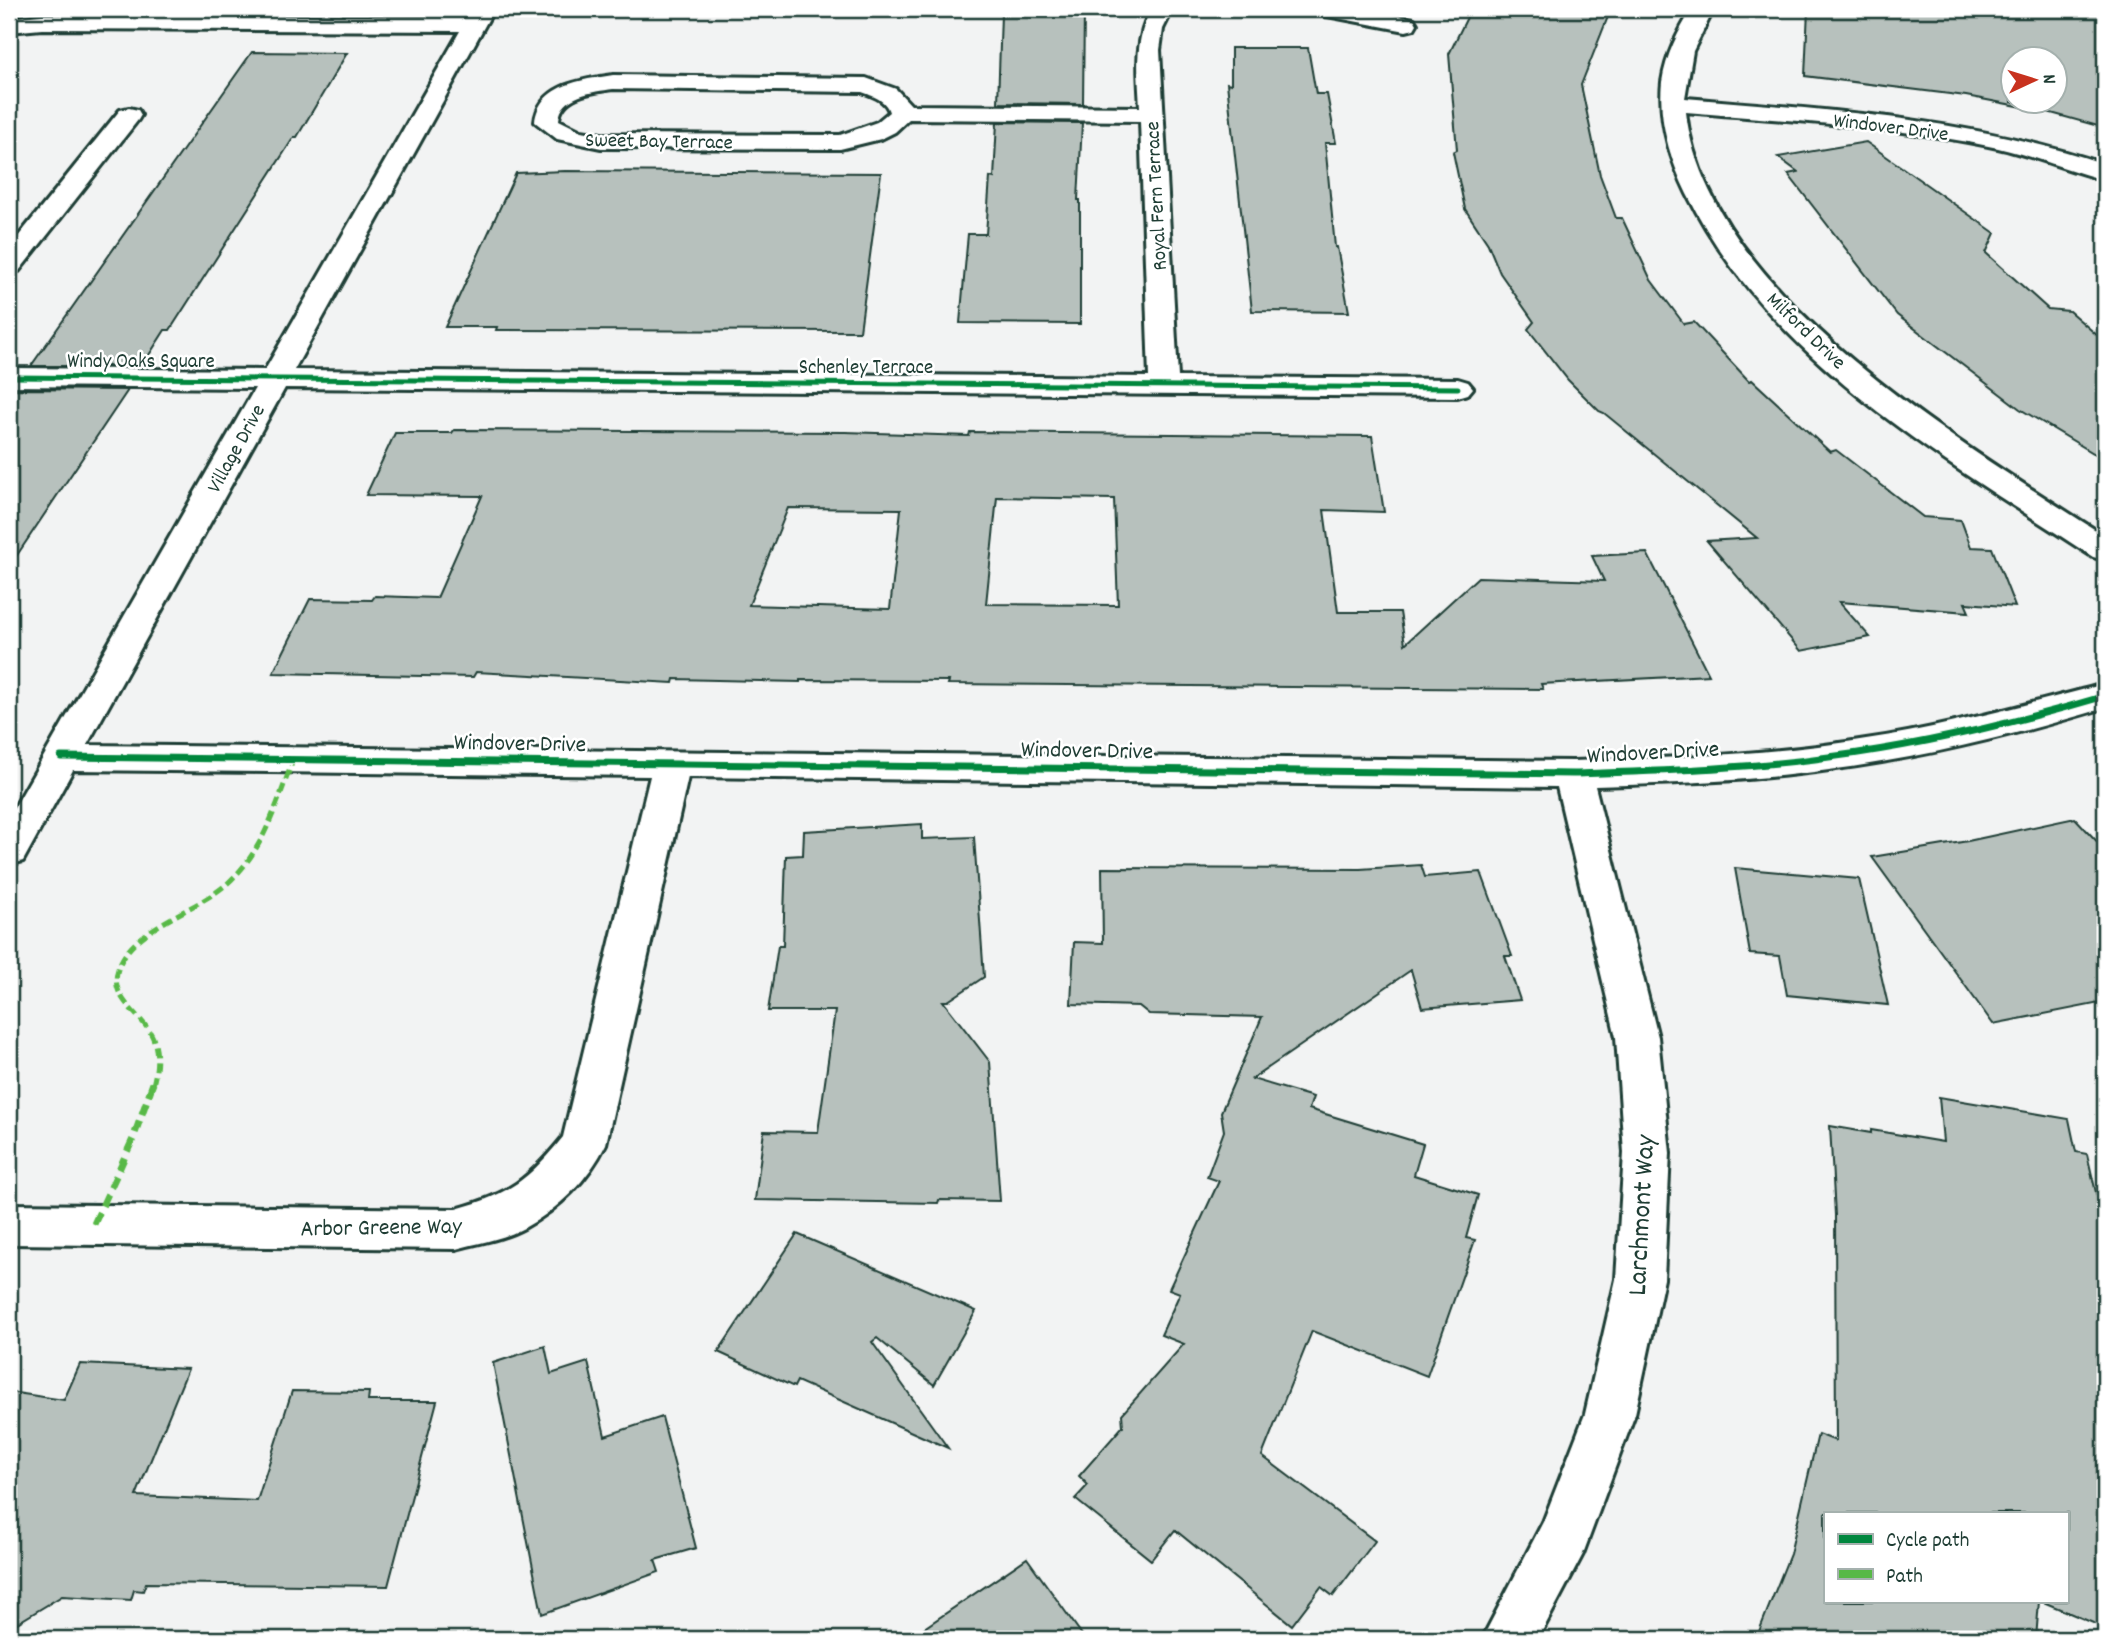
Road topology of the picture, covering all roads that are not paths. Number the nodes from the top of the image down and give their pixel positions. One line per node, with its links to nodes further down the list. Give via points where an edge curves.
1 (1162, 9): 9 (street, Royal Fern Terrace, via 1149,50)
2 (1326, 9): 5 (street)
3 (1703, 9): 7 (street, Milford Drive, via 1687,34 1676,67)
4 (478, 16): 6 (street); 14 (street, Village Drive)
5 (1406, 24)
6 (9, 25)
7 (1673, 104): 11 (street, Windover Drive, via 1972,136); 17 (street, Milford Drive, via 1679,145 1696,191 1725,240 1765,290 1819,345 1889,404)
8 (901, 112): 8 (street, Sweet Bay Terrace, via 898,101 866,85 613,82 570,92 554,101 546,113 547,122 561,133 582,139 840,142 887,129); 9 (street)
9 (1151, 114): 15 (street, Royal Fern Terrace)
10 (130, 115): 12 (street)
11 (2105, 172)
12 (9, 265)
13 (9, 377): 14 (street, Windy Oaks Square)
14 (273, 379): 15 (street, Schenley Terrace); 19 (street, Village Drive)
15 (1164, 386): 16 (street, Schenley Terrace)
16 (1458, 388)
17 (2105, 550)
18 (2105, 696): 21 (street, Windover Drive, via 2008,725 1864,752 1706,769)
19 (61, 757): 20 (street, Windover Drive); 22 (street, Village Drive)
20 (672, 763): 21 (street, Windover Drive); 23 (street, Arbor Greene Way, via 583,1144 551,1185 506,1215 456,1229)
21 (1573, 774): 24 (street, Larchmont Way, via 1637,1037 1647,1153 1640,1279 1610,1414 1564,1536)
22 (9, 851)
23 (9, 1224)
24 (1509, 1639)

